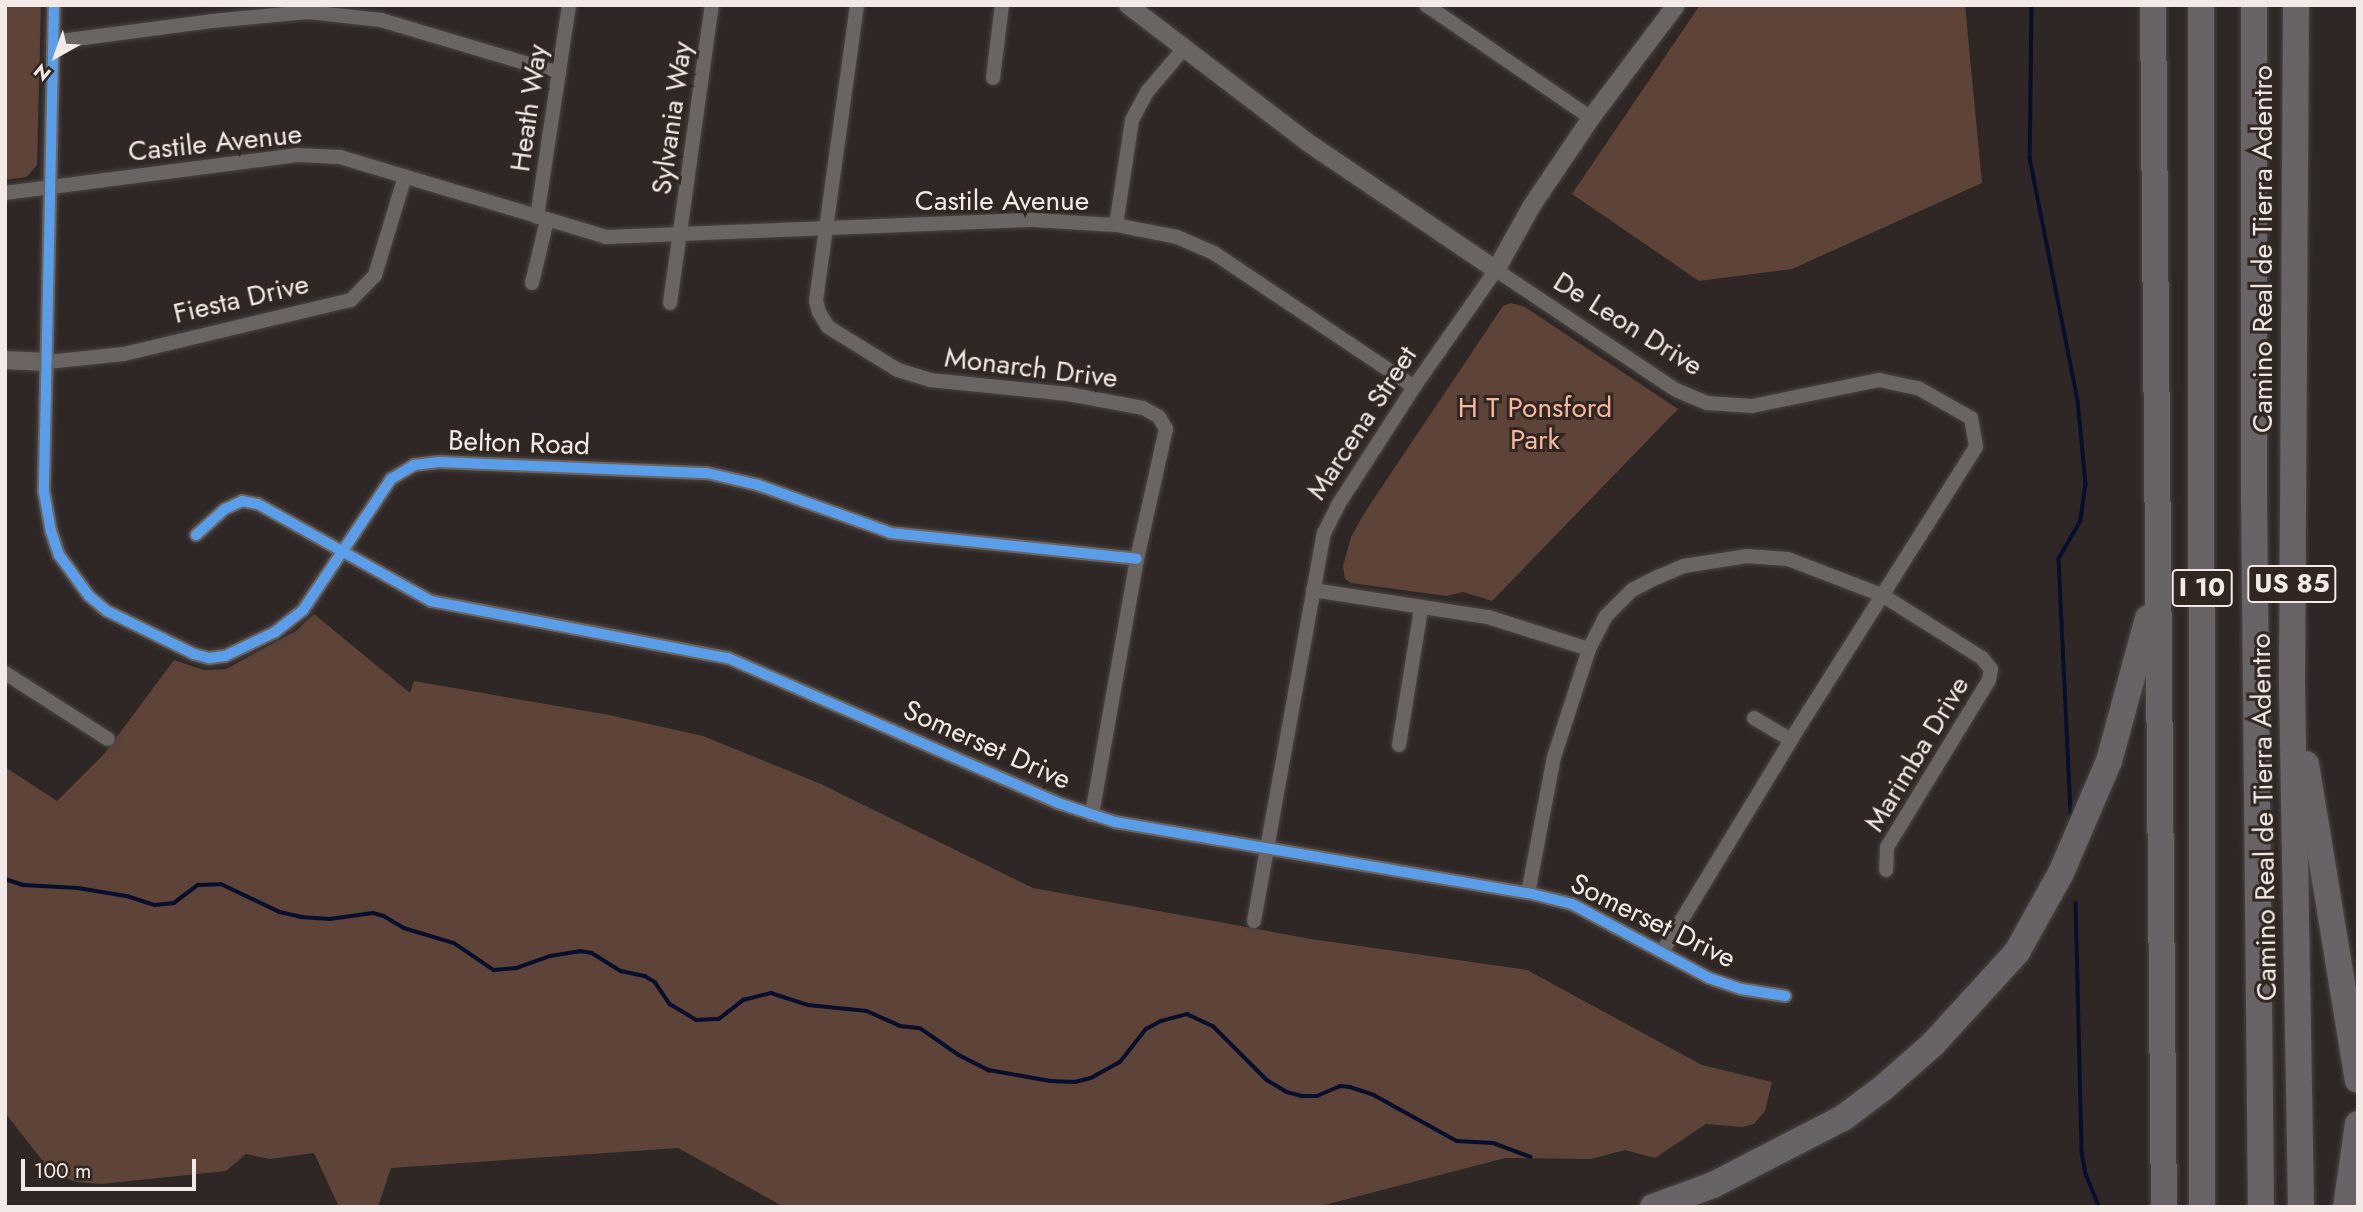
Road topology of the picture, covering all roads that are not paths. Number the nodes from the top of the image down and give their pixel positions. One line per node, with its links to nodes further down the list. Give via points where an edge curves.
1 (54, 5): 15 (street, Belton Road)
2 (209, 5): 14 (street)
3 (569, 5): 17 (street, Heath Way)
4 (712, 5): 26 (street, Sylvania Way)
5 (857, 5): 25 (street, Monarch Drive)
6 (1002, 5): 18 (street)
7 (1128, 5): 16 (street, De Leon Drive)
8 (1426, 5): 19 (street)
9 (1676, 5): 19 (street, Marcena Street)
10 (2153, 5): 36 (highway)
11 (2201, 5): 58 (highway, I 10)
12 (2254, 5): 59 (highway, I 10)
13 (2295, 5): 42 (highway, Camino Real de Tierra Adentro / US 85)
14 (212, 20): 15 (street); 17 (street, via 308,12 381,20)
15 (53, 42): 21 (street, Belton Road)
16 (1185, 47): 24 (street, via 1147,92 1132,120); 27 (street, De Leon Drive, via 1307,142)
17 (559, 73): 23 (street, Heath Way)
18 (993, 78)
19 (1591, 118): 27 (street, Marcena Street, via 1531,207)
20 (405, 176): 21 (street, Castile Avenue, via 340,158 298,155); 23 (street, Castile Avenue); 31 (street, Fiesta Drive, via 375,275 351,300 124,354)
21 (50, 187): 22 (street, Castile Avenue); 31 (street, Belton Road)
22 (5, 193)
23 (542, 219): 26 (street, Castile Avenue, via 606,237); 28 (street)
24 (1116, 225): 25 (street, Castile Avenue, via 1034,220); 32 (street, Castile Avenue, via 1177,237 1214,253)
25 (827, 230): 26 (street, Castile Avenue); 35 (street, Monarch Drive, via 818,312 828,327 898,370 930,380 1068,394 1143,408 1159,417 1166,429 1165,439)
26 (678, 236): 29 (street, Sylvania Way)
27 (1496, 270): 32 (street, Marcena Street); 38 (street, De Leon Drive, via 1676,390 1707,404 1752,406 1879,380 1919,388 1971,418 1976,447)
28 (532, 283)
29 (670, 303)
30 (5, 360): 31 (street, Fiesta Drive)
31 (47, 362): 34 (street, Belton Road, via 44,492 51,531 73,576 107,611 194,654 225,656 292,620)
32 (1414, 387): 37 (street, Marcena Street, via 1333,514 1324,534)
33 (196, 535): 34 (street, Somerset Drive, via 225,509 242,501 258,504)
34 (343, 551): 35 (street, Belton Road, via 391,479 414,465 439,462 707,472 758,485 891,533); 47 (street, Somerset Drive, via 431,601 739,662)
35 (1137, 559): 47 (street, Monarch Drive)
36 (2157, 586): 56 (highway, via 2109,761 2061,873 2017,952 1933,1044 1843,1118 1713,1185); 57 (highway)
37 (1313, 590): 39 (street); 48 (street, Marcena Street)
38 (1882, 595): 40 (street, Marimba Drive, via 1788,559 1747,556 1684,566 1632,590 1606,616); 45 (street, De Leon Drive); 49 (street, Marimba Drive, via 1982,658 1990,669 1989,681 1886,847)
39 (1421, 609): 40 (street, via 1488,617); 46 (street)
40 (1589, 649): 50 (street, Marimba Drive, via 1554,757)
41 (5, 673): 44 (street)
42 (2291, 684): 54 (highway); 60 (highway, Camino Real de Tierra Adentro / US 85)
43 (1754, 718): 45 (street)
44 (108, 739)
45 (1791, 740): 52 (street, De Leon Drive)
46 (1399, 745)
47 (1092, 815): 48 (street, Somerset Drive)
48 (1268, 850): 50 (street, Somerset Drive); 51 (street, Marcena Street)
49 (1886, 870)
50 (1528, 893): 52 (street, Somerset Drive, via 1583,908)
51 (1254, 921)
52 (1662, 952): 53 (street, Somerset Drive, via 1730,987)
53 (1785, 996)
54 (2358, 1080)
55 (2358, 1124): 61 (highway)
56 (1653, 1207)
57 (2164, 1207)
58 (2202, 1207)
59 (2261, 1207)
60 (2301, 1207)
61 (2346, 1207)

